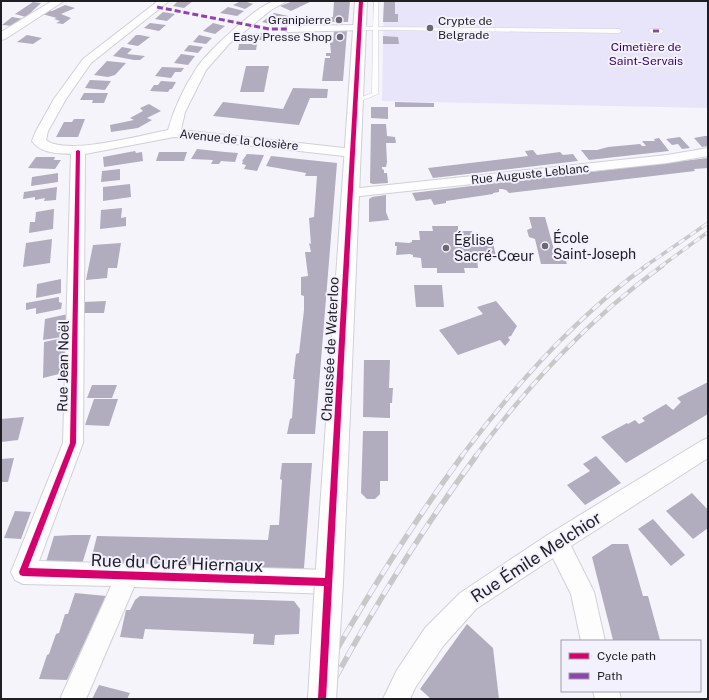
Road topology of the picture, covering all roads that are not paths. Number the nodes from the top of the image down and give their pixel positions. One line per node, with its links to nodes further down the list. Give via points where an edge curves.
1 (58, 1): 10 (street)
2 (164, 1): 13 (street, Avenue de la Closière, via 87,61 60,99 39,140 44,146 54,149)
3 (282, 1): 12 (street, via 267,8 225,42 201,69 180,112)
4 (361, 1): 6 (main road, Chaussée de Waterloo)
5 (376, 1): 7 (lane)
6 (360, 28): 7 (lane); 8 (street); 11 (main road, Chaussée de Waterloo)
7 (376, 28): 9 (lane); 11 (lane, via 375,94)
8 (288, 29)
9 (619, 31)
10 (1, 37)
11 (356, 101): 15 (main road, Chaussée de Waterloo)
12 (174, 133): 13 (street, Avenue de la Closière); 15 (street, Avenue de la Closière)
13 (78, 151): 19 (street, Rue Jean Noël, via 73,442)
14 (708, 152): 16 (street, Rue Auguste Leblanc, via 667,159)
15 (353, 153): 16 (main road, Chaussée de Waterloo)
16 (351, 193): 21 (main road, Chaussée de Waterloo)
17 (708, 447): 18 (street, Rue Émile Melchior)
18 (557, 542): 22 (street, via 582,592); 25 (street, Rue Émile Melchior, via 468,601 434,637)
19 (23, 572): 20 (street, Rue du Curé Hiernaux)
20 (128, 574): 21 (street, Rue du Curé Hiernaux); 23 (street)
21 (329, 582): 24 (main road, Chaussée de Waterloo, bridge)
22 (594, 640)
23 (73, 699)
24 (322, 699)
25 (396, 699)

